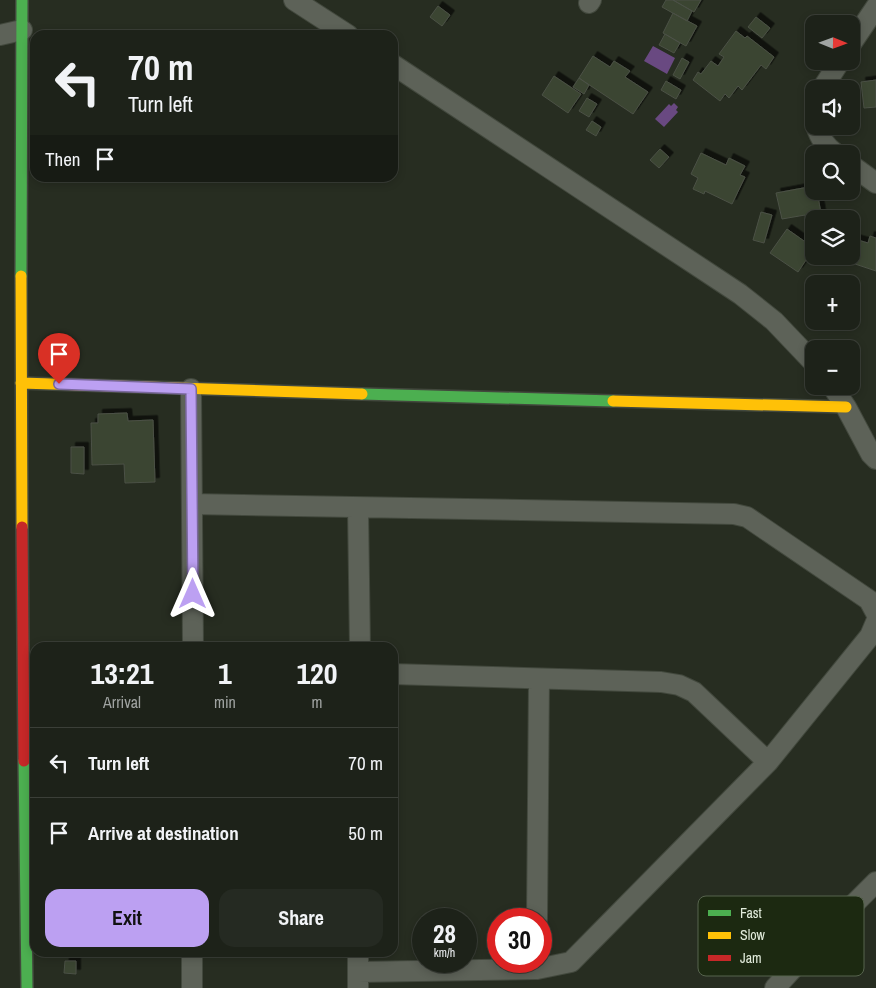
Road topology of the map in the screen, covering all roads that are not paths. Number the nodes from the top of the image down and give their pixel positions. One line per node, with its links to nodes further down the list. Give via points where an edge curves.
1 (22, 0): 4 (street)
2 (294, 0): 5 (street)
3 (876, 6): 6 (street)
4 (22, 30): 7 (street); 12 (street)
5 (340, 30)
6 (860, 30)
7 (0, 34)
8 (398, 68): 11 (street, via 740,294 774,321)
9 (860, 171): 10 (street)
10 (876, 183)
11 (805, 354)
12 (21, 383): 13 (street); 34 (street)
13 (191, 389): 15 (street); 17 (street)
14 (838, 395): 15 (street)
15 (846, 407): 16 (street)
16 (876, 459)
17 (192, 504): 18 (street); 21 (street)
18 (358, 508): 19 (street, via 734,514 747,517 869,600); 22 (street)
19 (876, 613)
20 (876, 622): 25 (street, via 870,636)
21 (193, 642)
22 (360, 642)
23 (398, 674): 24 (street)
24 (539, 679): 25 (street, via 680,685 694,692); 28 (street)
25 (768, 762): 30 (street, via 570,962)
26 (876, 882): 27 (street)
27 (862, 896)
28 (537, 908)
29 (192, 957): 35 (street)
30 (552, 964)
31 (487, 967): 32 (street)
32 (358, 971)
33 (786, 976): 36 (street)
34 (27, 988)
35 (192, 988)
36 (775, 988)

